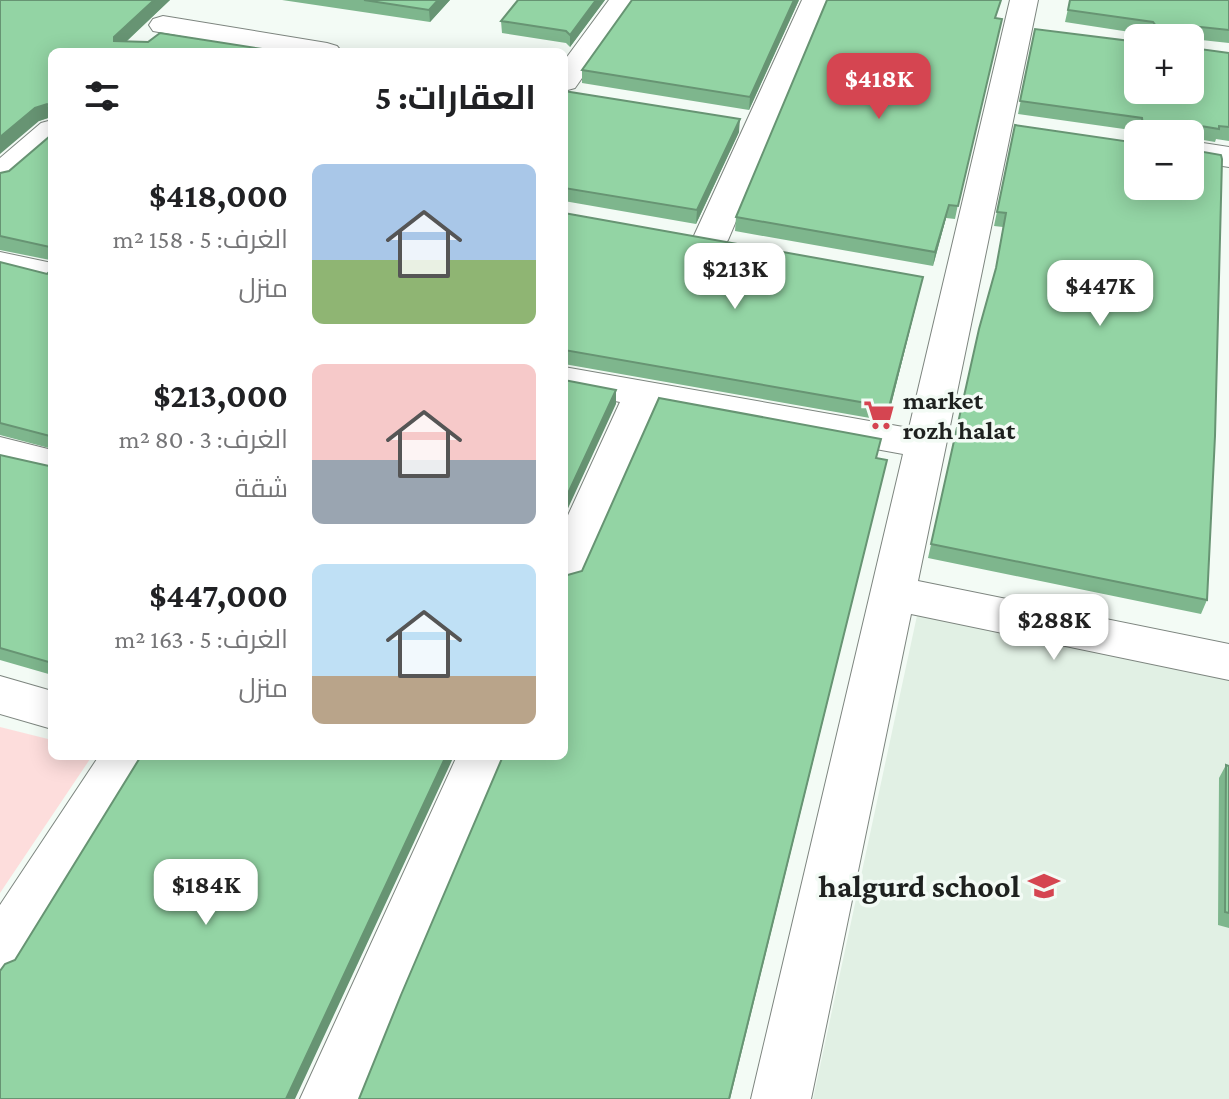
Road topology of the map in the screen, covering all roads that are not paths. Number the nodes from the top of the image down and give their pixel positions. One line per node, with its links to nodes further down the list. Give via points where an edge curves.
1 (190, 0): 6 (street, via 153,34)
2 (587, 0): 4 (street)
3 (816, 0): 12 (street, via 746,122)
4 (621, 2): 7 (street)
5 (1030, 20): 17 (street, via 1012,126 946,282)
6 (288, 48)
7 (568, 76)
8 (48, 133): 11 (street)
9 (1204, 153): 10 (street)
10 (1229, 157)
11 (0, 175)
12 (710, 241)
13 (0, 263): 14 (street)
14 (48, 273)
15 (568, 380): 16 (street)
16 (643, 395): 17 (street); 20 (street)
17 (926, 445): 21 (street)
18 (0, 451): 19 (street)
19 (48, 463)
20 (568, 563)
21 (893, 593): 22 (street); 29 (street)
22 (1229, 662)
23 (0, 695): 24 (street)
24 (48, 709)
25 (123, 760): 27 (street)
26 (480, 760): 28 (street)
27 (0, 953)
28 (330, 1099)
29 (781, 1099)

